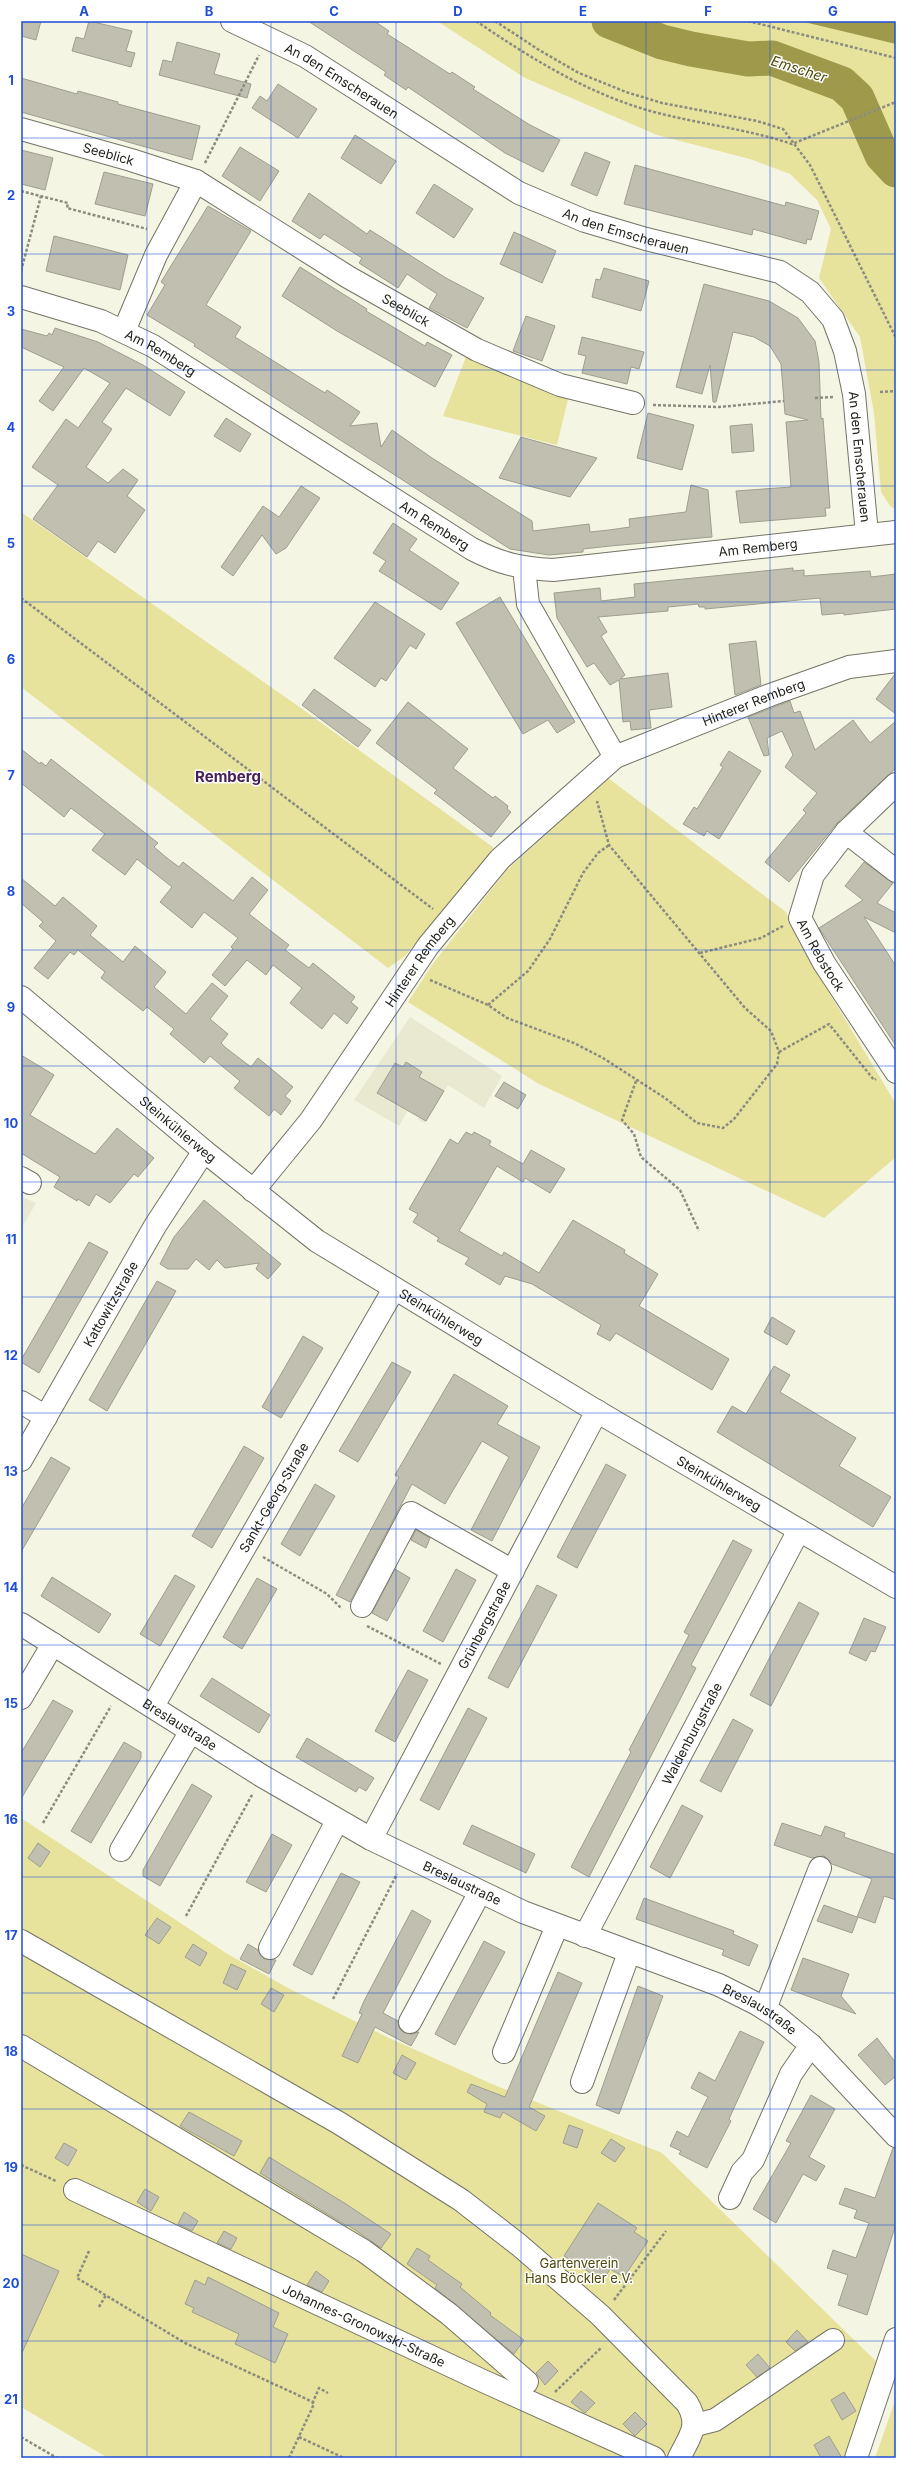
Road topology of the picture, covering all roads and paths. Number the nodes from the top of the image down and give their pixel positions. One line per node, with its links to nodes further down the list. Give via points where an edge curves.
1 (232, 21): 25 (street, An den Emscherauen, via 305,56 519,193 585,221 780,272 810,292 833,319 845,351 854,394)
2 (476, 21): 9 (path, via 546,67 619,101 702,123 761,133)
3 (495, 21): 9 (path, via 538,50 596,80 662,103 768,124 783,129)
4 (748, 21): 6 (path)
5 (263, 48): 10 (path)
6 (896, 58)
7 (896, 102): 9 (path)
8 (21, 130): 10 (street, Seeblick)
9 (792, 144): 17 (path, via 810,165)
10 (196, 181): 13 (street); 23 (street, Seeblick, via 348,277 477,350 560,385)
11 (21, 191): 12 (path)
12 (40, 196): 13 (path, via 68,203 67,208); 14 (path)
13 (167, 234): 16 (street)
14 (21, 271)
15 (21, 297): 16 (street, Am Remberg, via 75,312)
16 (124, 331): 26 (street, Am Remberg, via 205,378 472,549 499,563)
17 (896, 338)
18 (896, 390): 19 (path)
19 (880, 392)
20 (837, 396): 21 (path)
21 (815, 398)
22 (784, 401): 23 (path, via 719,407)
23 (633, 403)
24 (896, 532): 25 (street, Am Remberg)
25 (867, 534): 26 (street, Am Remberg, via 553,570)
26 (524, 568): 29 (street, via 528,604)
27 (21, 598): 35 (path)
28 (896, 660): 29 (street, Hinterer Remberg, via 849,667 770,695)
29 (615, 757): 35 (street, Hinterer Remberg, via 500,860)
30 (896, 784): 32 (street, Am Rebstock)
31 (599, 804): 33 (path)
32 (846, 832): 34 (street); 43 (street, Am Rebstock, via 813,875 800,918 824,963)
33 (609, 845): 37 (path); 40 (path, via 598,853 583,873 550,939 528,971)
34 (896, 872)
35 (449, 921): 38 (street, Hinterer Remberg)
36 (761, 938): 37 (path)
37 (700, 953): 41 (path, via 745,1008 771,1031)
38 (411, 972): 40 (path); 46 (street, Hinterer Remberg, via 311,1120)
39 (21, 997): 45 (street, Steinkühlerweg)
40 (488, 1005): 44 (path, via 507,1018 574,1043 603,1058)
41 (778, 1052): 42 (path, via 829,1024); 44 (path, via 777,1064 734,1119 723,1128 698,1123 665,1098)
42 (863, 1066)
43 (896, 1072)
44 (636, 1081): 47 (path, via 622,1120 634,1134 642,1156 680,1190)
45 (204, 1151): 46 (street, Steinkühlerweg); 51 (street, Kattowitzstraße, via 155,1226)
46 (253, 1191): 48 (street, Steinkühlerweg, via 317,1241)
47 (699, 1231)
48 (394, 1290): 50 (street, Steinkühlerweg); 61 (street, Sankt-Georg-Straße)
49 (21, 1402): 51 (street)
50 (597, 1411): 53 (street, Steinkühlerweg); 54 (street, Grünbergstraße)
51 (46, 1417): 52 (street, Kattowitzstraße)
52 (21, 1460)
53 (799, 1530): 55 (street, Steinkühlerweg); 73 (street, Waldenburgstraße)
54 (513, 1571): 56 (street, via 411,1513); 66 (street, Grünbergstraße)
55 (896, 1587)
56 (362, 1606)
57 (21, 1624): 58 (street, Breslaustraße)
58 (53, 1644): 59 (street, Breslaustraße); 60 (street)
59 (122, 1687): 61 (street, Breslaustraße); 65 (path)
60 (21, 1698)
61 (153, 1706): 62 (street, Breslaustraße)
62 (191, 1731): 63 (street, Breslaustraße); 67 (street)
63 (262, 1776): 64 (street, Breslaustraße); 71 (path)
64 (337, 1821): 66 (street, Breslaustraße); 75 (street)
65 (43, 1823)
66 (371, 1840): 68 (street, Breslaustraße)
67 (121, 1850)
68 (406, 1857): 70 (street, Breslaustraße); 77 (path)
69 (820, 1868): 78 (street)
70 (480, 1892): 72 (street, Breslaustraße); 79 (street)
71 (186, 1916)
72 (557, 1926): 73 (street, Breslaustraße); 82 (street)
73 (585, 1936): 76 (street, Breslaustraße)
74 (21, 1941): 92 (street, via 338,2123 435,2182 487,2219)
75 (270, 1948)
76 (629, 1953): 78 (street, Breslaustraße, via 719,1985); 83 (street)
77 (333, 2000)
78 (765, 2009): 80 (street, Breslaustraße)
79 (410, 2022)
80 (811, 2045): 84 (street, Breslaustraße); 87 (street, via 792,2074 753,2160 742,2172)
81 (21, 2046): 96 (street, via 364,2251 449,2314)
82 (504, 2052)
83 (582, 2082)
84 (896, 2136)
85 (21, 2165): 86 (path)
86 (75, 2190): 103 (street, Johannes-Gronowski-Straße)
87 (730, 2198)
88 (666, 2231): 92 (path, via 629,2282)
89 (89, 2251): 90 (path, via 77,2278)
90 (106, 2295): 91 (path); 98 (path, via 185,2343)
91 (99, 2306)
92 (600, 2315): 93 (street)
93 (617, 2332): 96 (path, via 552,2394 539,2390); 99 (street, via 687,2403 694,2414)
94 (896, 2339): 108 (street)
95 (833, 2340): 99 (street, via 715,2420)
96 (527, 2382)
97 (328, 2393): 98 (path, via 319,2388)
98 (312, 2402): 101 (path, via 314,2404)
99 (695, 2425): 107 (street)
100 (21, 2437): 104 (path)
101 (299, 2437): 105 (path); 106 (path)
102 (284, 2456): 105 (path)
103 (646, 2456)
104 (57, 2458)
105 (288, 2458)
106 (344, 2458)
107 (679, 2458)
108 (856, 2458)

